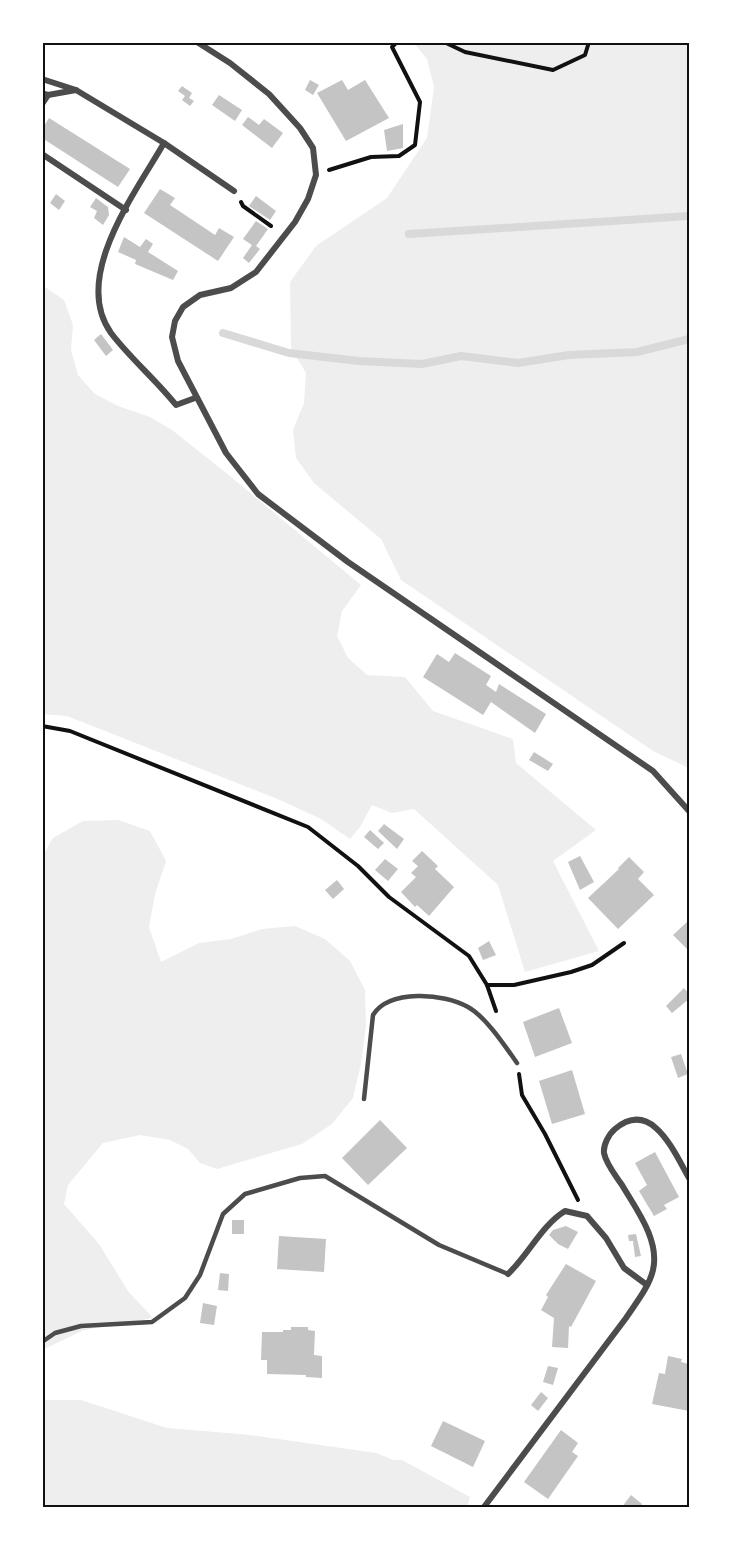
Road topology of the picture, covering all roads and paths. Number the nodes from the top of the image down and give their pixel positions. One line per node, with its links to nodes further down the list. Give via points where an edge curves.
1 (197, 42): 11 (street, via 230,63 285,111 313,148)
2 (397, 42): 11 (path, via 392,47 420,102 415,145 399,156 371,157)
3 (444, 42): 4 (path, via 465,52 553,70 585,55)
4 (589, 42)
5 (42, 79): 6 (street)
6 (76, 90): 7 (street); 9 (street)
7 (45, 94): 8 (street)
8 (42, 104)
9 (164, 143): 12 (street); 13 (street)
10 (43, 155): 13 (street)
11 (316, 175): 15 (street, via 295,222 256,272 231,288 200,295 183,307 175,321 172,337 178,361)
12 (234, 191): 14 (path, via 243,206)
13 (126, 210): 15 (street, via 104,256 97,292 103,315 110,332 176,405)
14 (271, 227)
15 (195, 398): 17 (street, via 226,453 258,494 348,562 653,771)
16 (42, 726): 19 (path, via 70,731 308,827 358,866 389,897 469,956)
17 (689, 811)
18 (624, 943): 19 (path, via 592,965 571,972 514,985)
19 (488, 985): 20 (path)
20 (500, 1019)
21 (517, 1063): 22 (lane, via 495,1032 469,1007 448,1000 404,996 377,1008 373,1015); 24 (path, via 522,1095)
22 (364, 1099)
23 (689, 1178): 26 (street, via 666,1138 651,1123 630,1121 611,1132 604,1152 651,1239 653,1269)
24 (587, 1216): 25 (street, via 566,1210 554,1218); 26 (street, via 624,1268)
25 (508, 1274): 27 (lane, via 439,1245 325,1176 300,1178 245,1194 223,1214 200,1275 185,1298 152,1322 81,1326 55,1333)
26 (647, 1285): 28 (street)
27 (42, 1342)
28 (484, 1507)

